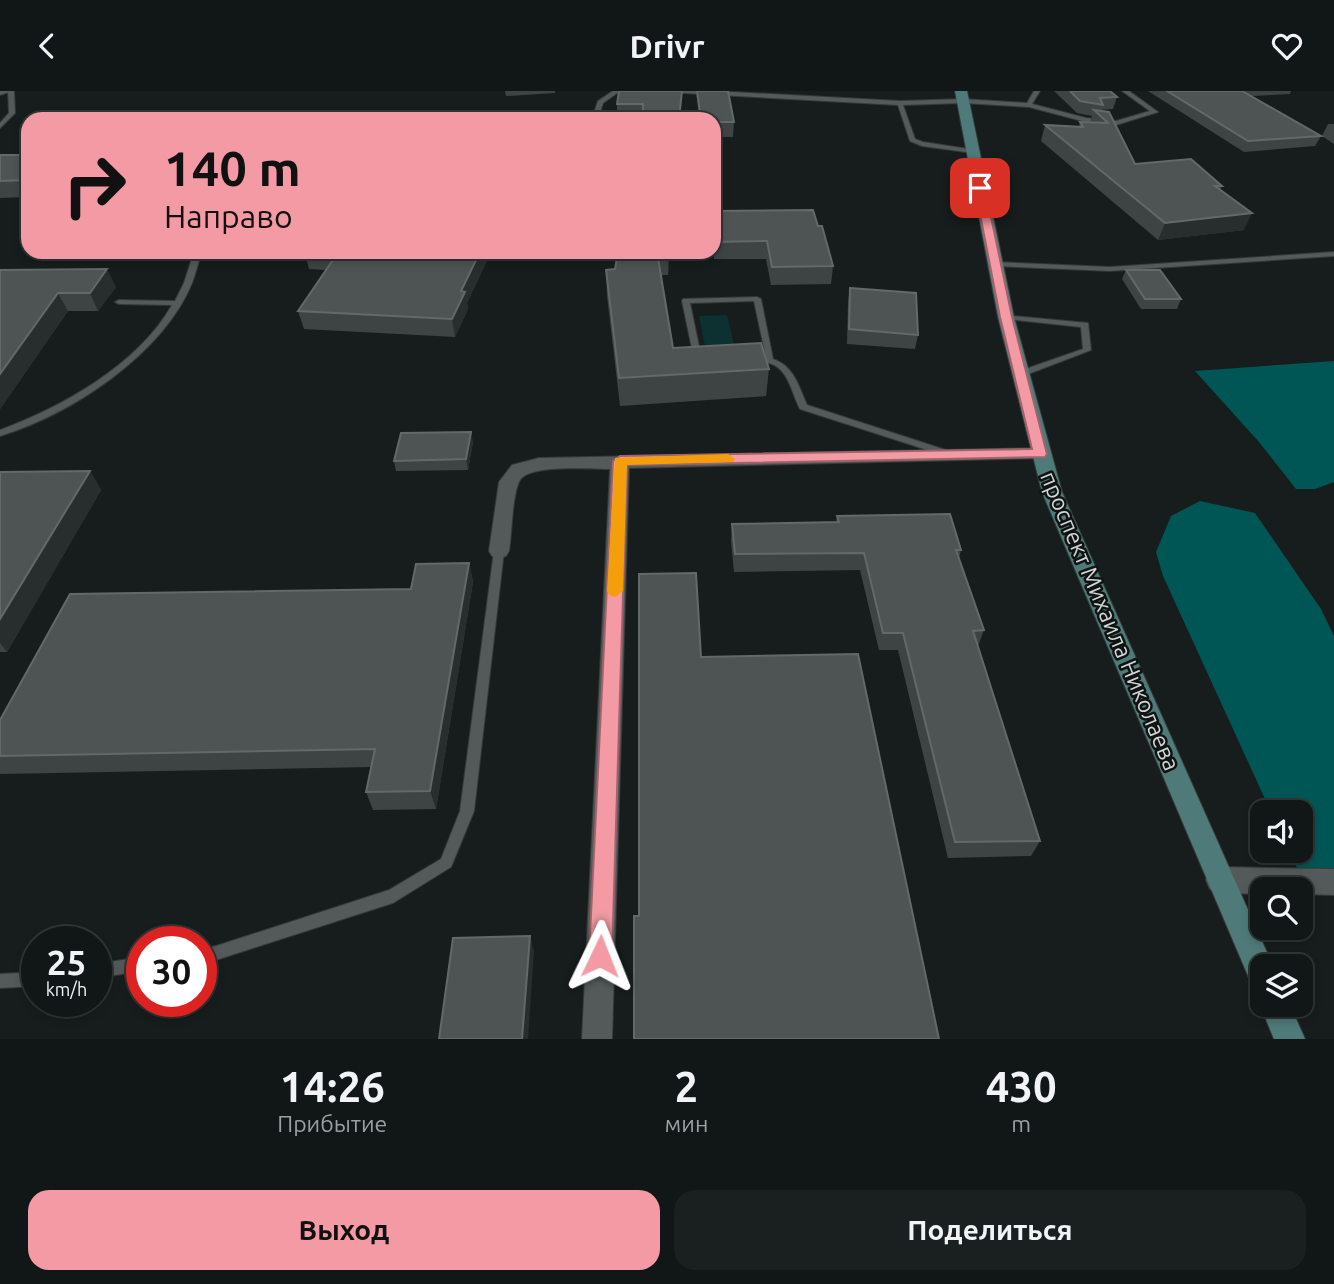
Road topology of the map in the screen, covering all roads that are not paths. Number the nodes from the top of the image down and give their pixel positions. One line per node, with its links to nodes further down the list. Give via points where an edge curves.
1 (6, 91): 7 (street)
2 (12, 91): 12 (lane, via 12,113)
3 (617, 91): 11 (lane, via 600,102)
4 (684, 91): 9 (lane)
5 (1037, 91): 10 (lane)
6 (1125, 91): 10 (lane, via 1155,112 1116,123)
7 (0, 92)
8 (962, 96): 9 (lane); 10 (lane); 13 (main road, проспект Михаила Николаева)
9 (901, 103): 13 (lane, via 912,140)
10 (1029, 105)
11 (597, 112)
12 (0, 126)
13 (973, 151): 16 (main road, проспект Михаила Николаева)
14 (1334, 254): 16 (lane, via 1110,269)
15 (197, 259): 18 (lane)
16 (994, 264): 19 (main road, проспект Михаила Николаева)
17 (119, 302): 18 (lane)
18 (177, 303): 24 (lane, via 141,350 90,392 31,423)
19 (1006, 317): 23 (main road, проспект Михаила Николаева); 23 (lane, via 1085,325 1087,350)
20 (770, 358): 21 (lane); 22 (lane, via 757,299 685,301 698,361); 26 (lane, via 787,369 803,407)
21 (746, 359)
22 (710, 360)
23 (1020, 374): 25 (main road, проспект Михаила Николаева)
24 (0, 433)
25 (1040, 454): 26 (street); 29 (main road, проспект Михаила Николаева, via 1063,521)
26 (952, 455): 27 (street)
27 (620, 461): 28 (street, via 519,469 509,482); 36 (street)
28 (499, 551): 31 (lane, via 467,811 446,863 393,896)
29 (1220, 880): 30 (street); 32 (main road, проспект Михаила Николаева)
30 (1334, 882)
31 (217, 953)
32 (1253, 954)
33 (21, 980): 34 (lane)
34 (0, 981)
35 (1280, 1017): 37 (main road)
36 (597, 1039)
37 (1290, 1039)

